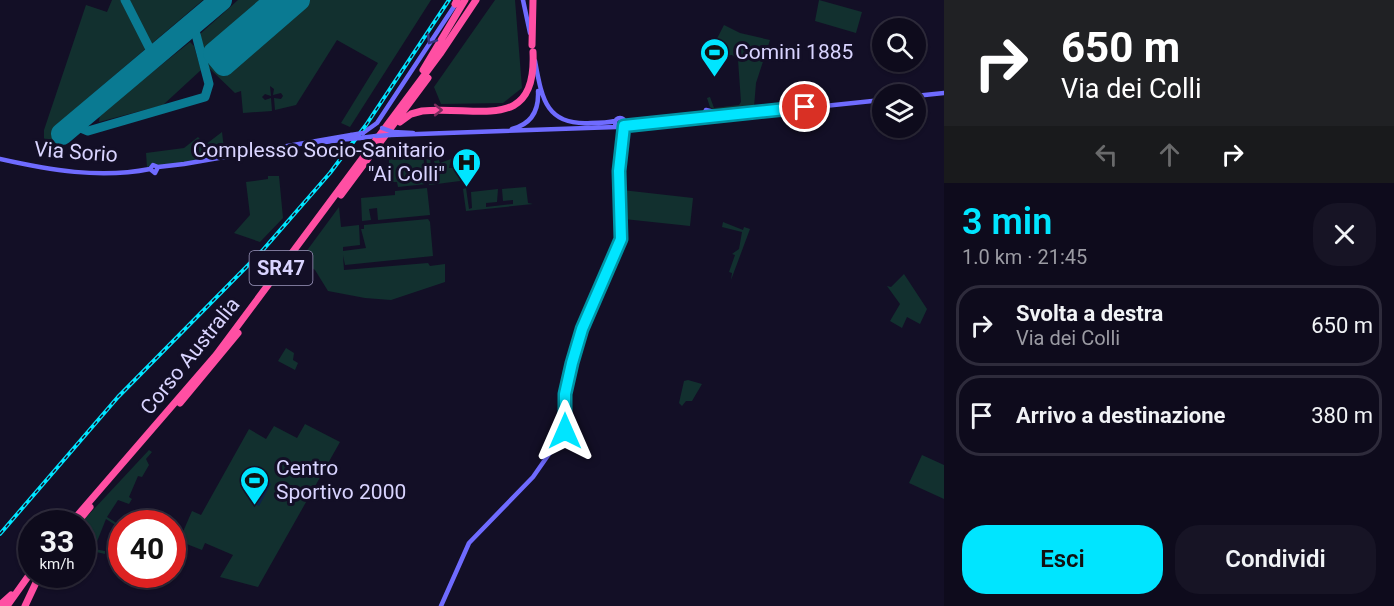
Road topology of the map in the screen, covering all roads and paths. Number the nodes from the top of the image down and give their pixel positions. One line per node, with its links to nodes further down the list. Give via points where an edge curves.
1 (465, 0): 12 (highway)
2 (476, 0): 12 (highway, Corso Australia / SR47)
3 (480, 0): 20 (highway, Corso Australia / SR47)
4 (523, 0): 7 (main road)
5 (533, 0): 7 (highway)
6 (457, 1): 13 (main road, one-way to 13)
7 (533, 49): 8 (main road); 20 (highway, one-way to 7, via 405,117 415,112 504,109 517,104 532,82)
8 (537, 74): 14 (main road, via 542,97 557,117 573,124); 16 (main road, via 538,106 531,119 512,129)
9 (944, 93): 10 (main road)
10 (926, 95)
11 (872, 101): 15 (main road)
12 (402, 106): 22 (highway, Corso Australia / SR47, via 216,355)
13 (380, 119): 17 (main road, bridge, via 382,128); 18 (main road)
14 (616, 125): 15 (main road); 15 (main road, via 620,118); 16 (main road); 19 (main road)
15 (624, 125): 19 (main road)
16 (480, 133): 17 (main road)
17 (391, 134): 18 (main road, Via Sorio, bridge)
18 (362, 135): 21 (main road, Via Sorio, bridge, via 153,165 150,169 123,173 77,172)
19 (621, 140): 31 (main road, via 621,239 575,351 565,394 565,431 533,477 469,543)
20 (375, 151): 23 (highway, Corso Australia / SR47, via 220,358)
21 (0, 159)
22 (82, 510)
23 (88, 510)
24 (18, 588): 28 (highway)
25 (19, 588): 29 (highway)
26 (22, 588): 29 (highway)
27 (33, 588): 30 (highway)
28 (0, 605)
29 (9, 606)
30 (25, 606)
31 (441, 606)

